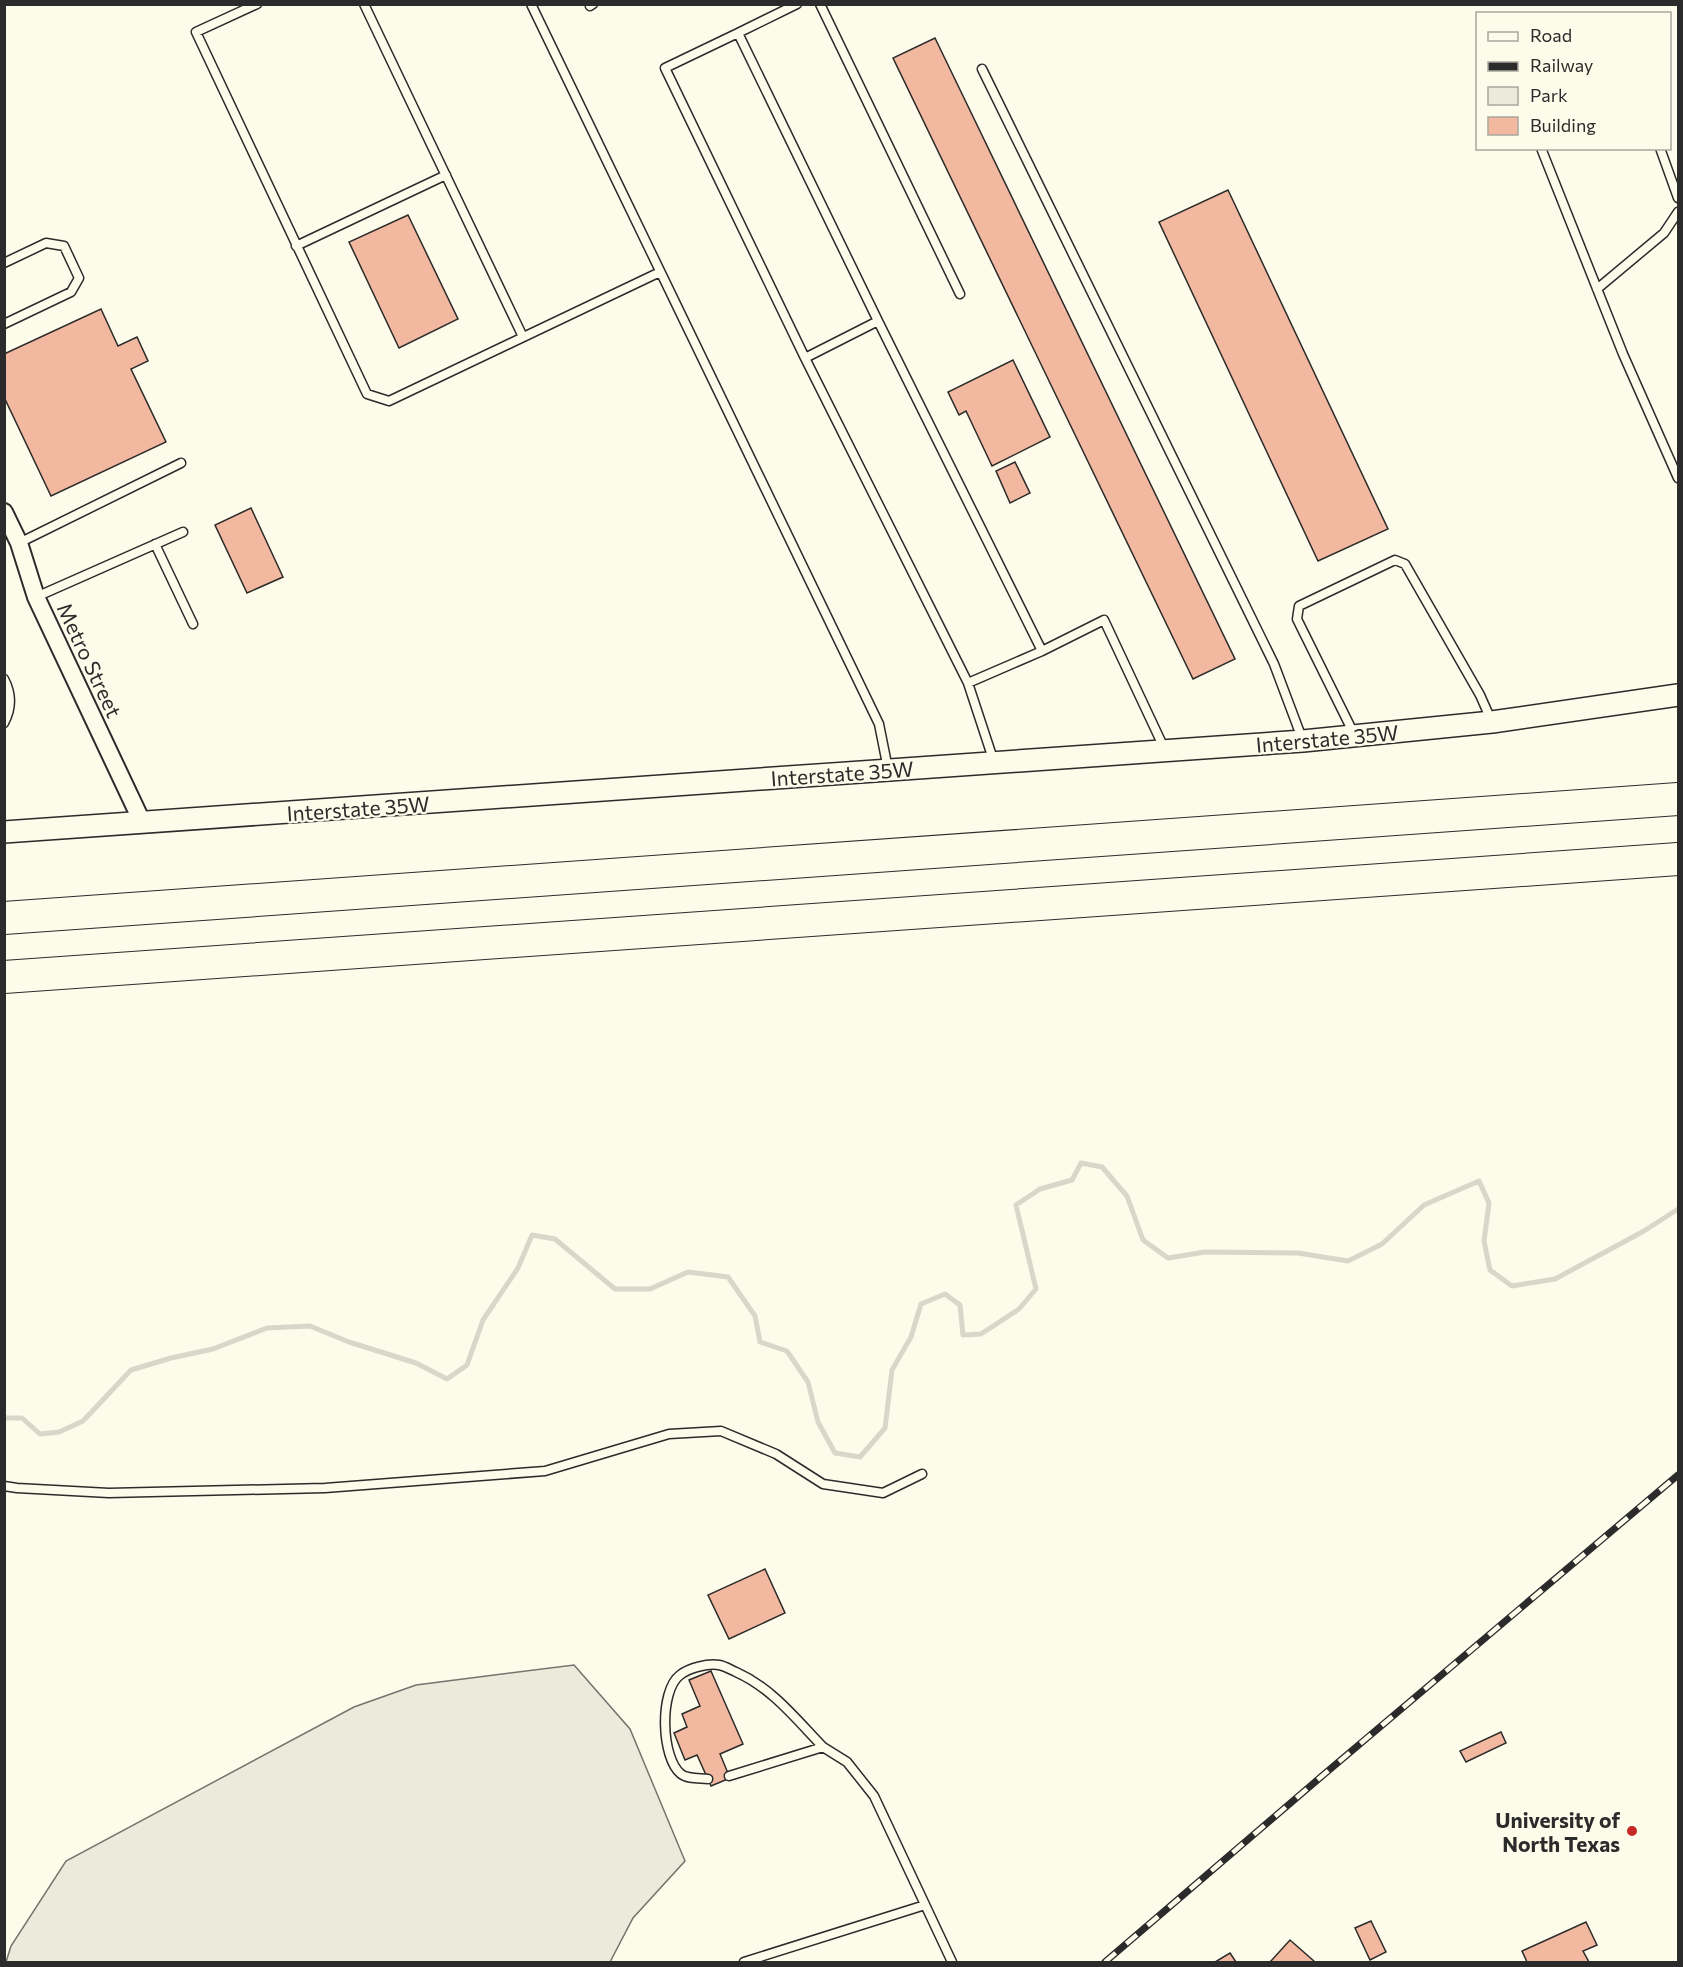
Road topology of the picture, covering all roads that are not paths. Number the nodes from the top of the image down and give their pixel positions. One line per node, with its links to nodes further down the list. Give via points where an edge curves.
1 (257, 4): 13 (lane, via 196,32)
2 (364, 4): 10 (lane)
3 (531, 4): 15 (lane)
4 (796, 4): 6 (lane)
5 (820, 4): 17 (lane)
6 (738, 33): 18 (lane); 21 (lane, via 665,68)
7 (982, 69): 37 (lane, via 1274,664)
8 (1542, 150): 16 (lane)
9 (1661, 150): 11 (lane)
10 (446, 175): 13 (lane); 20 (lane)
11 (1678, 198)
12 (1678, 212): 16 (lane, via 1664,233)
13 (296, 246): 20 (lane, via 367,394 389,401)
14 (4, 264): 19 (lane, via 46,243 64,246 79,278 71,292)
15 (660, 272): 20 (lane); 40 (lane, via 879,724)
16 (1597, 289): 23 (lane)
17 (960, 294)
18 (878, 321): 21 (lane); 30 (lane)
19 (4, 324)
20 (523, 336)
21 (805, 358): 32 (lane)
22 (181, 463): 26 (lane)
23 (1678, 478)
24 (4, 512): 26 (street, Metro Street)
25 (183, 532): 27 (lane)
26 (19, 543): 28 (street, Metro Street)
27 (155, 544): 28 (lane); 29 (lane)
28 (36, 597): 42 (street, Metro Street)
29 (193, 624)
30 (1042, 651): 32 (lane); 38 (lane, via 1104,620)
31 (4, 679): 35 (lane, via 11,700)
32 (968, 683): 39 (lane)
33 (1678, 695): 34 (street, Interstate 35W)
34 (1492, 722): 36 (street, Interstate 35W); 36 (lane, via 1405,564 1395,560 1299,606 1297,619)
35 (4, 723)
36 (1356, 736): 37 (street, Interstate 35W)
37 (1304, 741): 38 (street, Interstate 35W)
38 (1166, 751): 39 (street, Interstate 35W)
39 (994, 762): 40 (street, Interstate 35W)
40 (888, 769): 42 (street, Interstate 35W)
41 (1678, 799): 45 (highway)
42 (143, 824): 43 (street, Interstate 35W)
43 (4, 832)
44 (1678, 859): 46 (highway)
45 (4, 918)
46 (4, 977)
47 (922, 1474): 48 (lane, via 883,1493 824,1484 776,1454 721,1431 669,1434 545,1471 325,1488 109,1493)
48 (4, 1486)
49 (823, 1747): 50 (lane); 51 (lane, via 771,1692 720,1665 703,1665 680,1675 672,1685 665,1729 667,1750 675,1767 683,1776); 52 (lane, via 847,1762 874,1796)
50 (729, 1776)
51 (708, 1779)
52 (925, 1905): 53 (lane); 54 (lane)
53 (744, 1962)
54 (952, 1962)

